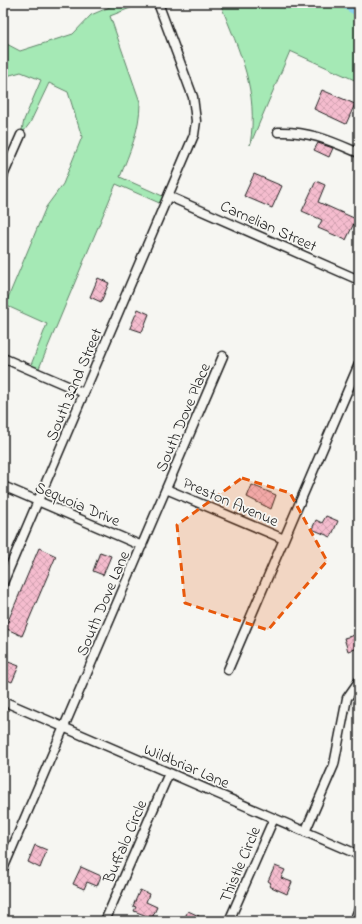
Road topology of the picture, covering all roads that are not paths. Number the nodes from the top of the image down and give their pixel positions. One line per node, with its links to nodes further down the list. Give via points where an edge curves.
1 (158, 3): 6 (street, South 32nd Street, via 196,108 194,135)
2 (278, 132): 4 (street, via 319,136)
3 (20, 135): 5 (street)
4 (359, 153)
5 (3, 176)
6 (168, 196): 7 (street, Carnelian Street); 11 (street, South 32nd Street)
7 (359, 280)
8 (223, 356): 13 (street, South Dove Place)
9 (3, 358): 11 (street)
10 (359, 364): 15 (street)
11 (84, 393): 14 (street, South 32nd Street)
12 (3, 486): 14 (street, Sequoia Drive)
13 (166, 489): 15 (street, Preston Avenue); 16 (street, South Dove Lane)
14 (38, 501): 16 (street, Sequoia Drive); 17 (street, South 32nd Street)
15 (284, 539): 18 (street)
16 (142, 546): 21 (street, South Dove Lane)
17 (3, 583)
18 (228, 670)
19 (359, 681): 24 (street, via 347,698 334,765)
20 (3, 701): 21 (street, Wildbriar Lane)
21 (64, 728): 22 (street, Wildbriar Lane); 26 (street, South Dove Lane)
22 (169, 773): 23 (street, Wildbriar Lane); 28 (street, Buffalo Circle)
23 (274, 818): 24 (street, Wildbriar Lane); 29 (street, Thistle Circle)
24 (305, 832): 25 (street, Wildbriar Lane)
25 (359, 855)
26 (3, 869)
27 (359, 909): 30 (street)
28 (105, 921)
29 (229, 921)
30 (354, 921)

